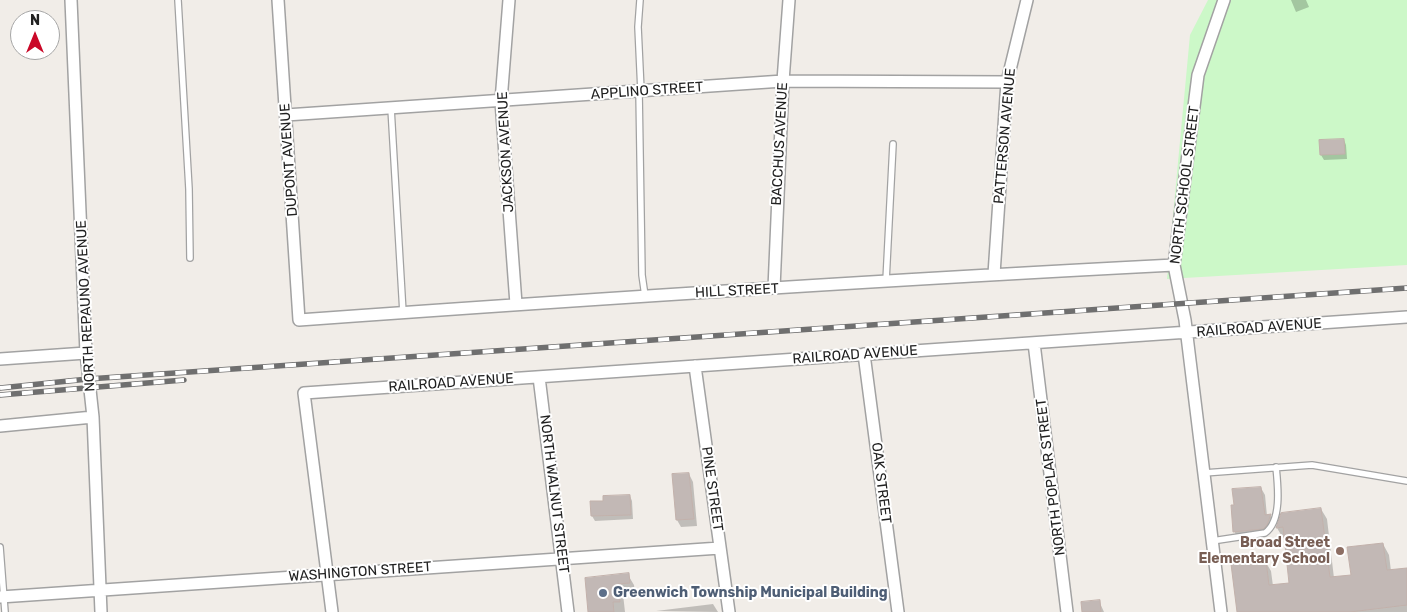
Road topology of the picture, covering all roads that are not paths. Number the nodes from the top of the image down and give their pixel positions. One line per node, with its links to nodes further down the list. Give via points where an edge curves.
1 (71, 0): 28 (street, NORTH REPAUNO AVENUE)
2 (178, 0): 16 (lane)
3 (278, 0): 14 (street, DUPONT AVENUE)
4 (509, 0): 12 (street, JACKSON AVENUE)
5 (640, 0): 11 (lane)
6 (789, 0): 9 (street, BACCHUS AVENUE)
7 (1027, 0): 10 (street, PATTERSON AVENUE)
8 (1224, 0): 17 (street, NORTH SCHOOL STREET, via 1198,75)
9 (783, 81): 10 (street, APPLINO STREET); 11 (street, APPLINO STREET); 20 (street, BACCHUS AVENUE)
10 (1007, 82): 18 (street, PATTERSON AVENUE)
11 (640, 91): 12 (street, APPLINO STREET); 21 (lane, via 642,276)
12 (501, 101): 13 (street, APPLINO STREET); 22 (street, JACKSON AVENUE)
13 (391, 108): 14 (street, APPLINO STREET); 23 (lane)
14 (286, 115): 25 (street, DUPONT AVENUE)
15 (893, 144): 19 (lane)
16 (190, 258)
17 (1174, 265): 18 (street, HILL STREET); 26 (street, NORTH SCHOOL STREET)
18 (994, 274): 19 (street, HILL STREET)
19 (886, 281): 20 (street, HILL STREET)
20 (774, 288): 21 (street, HILL STREET)
21 (645, 296): 22 (street, HILL STREET)
22 (516, 304): 23 (street, HILL STREET)
23 (403, 312): 25 (street, HILL STREET)
24 (1407, 318): 26 (street, RAILROAD AVENUE)
25 (299, 320)
26 (1186, 333): 27 (street, RAILROAD AVENUE); 36 (street, NORTH SCHOOL STREET)
27 (1034, 343): 29 (street, RAILROAD AVENUE); 51 (street, NORTH POPLAR STREET)
28 (86, 353): 30 (street); 33 (street, NORTH REPAUNO AVENUE)
29 (864, 354): 31 (street, RAILROAD AVENUE); 50 (street, OAK STREET)
30 (0, 359)
31 (695, 366): 32 (street, RAILROAD AVENUE); 40 (street, PINE STREET)
32 (539, 377): 41 (street, NORTH WALNUT STREET); 42 (street, RAILROAD AVENUE, via 304,393)
33 (93, 417): 34 (street); 43 (street, NORTH REPAUNO AVENUE)
34 (0, 426)
35 (1276, 467): 36 (lane); 37 (lane, via 1312,465); 38 (lane, via 1275,519 1270,529 1265,533)
36 (1204, 473): 38 (street, NORTH SCHOOL STREET)
37 (1407, 481)
38 (1212, 540): 52 (street, NORTH SCHOOL STREET)
39 (0, 547): 44 (lane)
40 (720, 548): 41 (street, WASHINGTON STREET); 49 (street, PINE STREET)
41 (562, 558): 42 (street, WASHINGTON STREET); 48 (street, NORTH WALNUT STREET)
42 (327, 575): 43 (street, WASHINGTON STREET); 47 (street)
43 (100, 590): 44 (street, WASHINGTON STREET); 46 (street, NORTH REPAUNO AVENUE)
44 (2, 597): 45 (lane)
45 (6, 612)
46 (101, 612)
47 (332, 612)
48 (568, 612)
49 (729, 612)
50 (898, 612)
51 (1067, 612)
52 (1221, 612)

